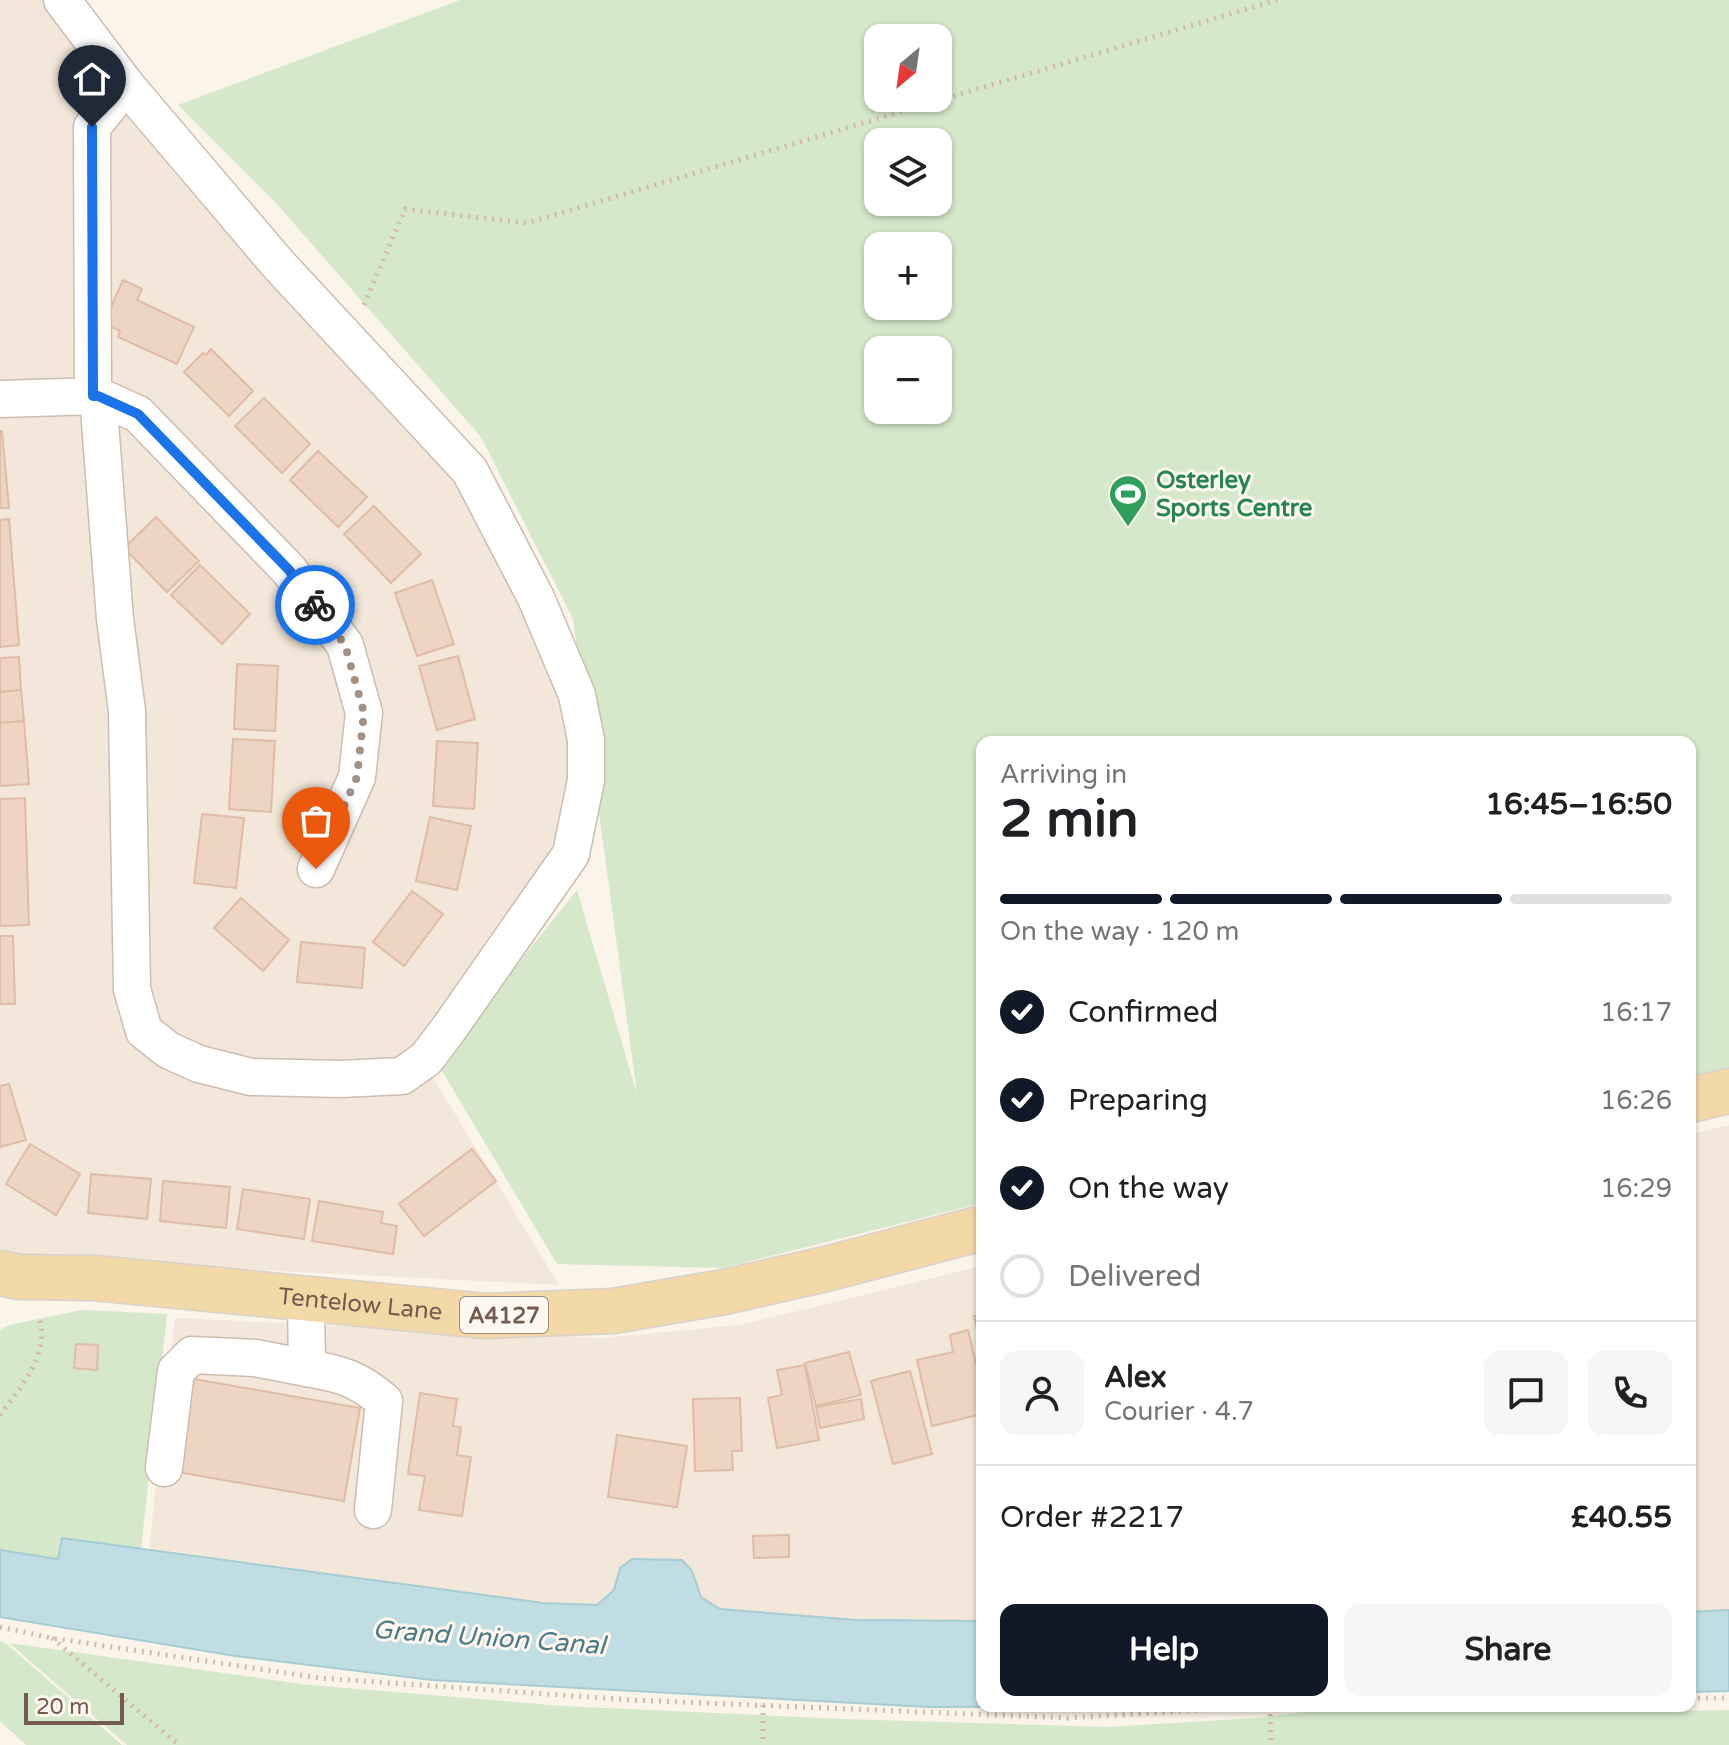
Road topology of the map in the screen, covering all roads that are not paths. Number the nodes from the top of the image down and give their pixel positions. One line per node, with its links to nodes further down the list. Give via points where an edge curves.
1 (62, 0): 2 (street)
2 (126, 85): 3 (street, via 92,127); 3 (street, via 278,264 470,471 548,625 577,695 586,740 586,780 571,854 426,1059 402,1076 251,1077 199,1064 144,1031 132,989 127,711)
3 (95, 396): 4 (street); 5 (street, via 138,414 289,570 345,645 364,713 357,777)
4 (0, 399)
5 (316, 869)
6 (1729, 1091): 7 (main road)
7 (1696, 1099)
8 (976, 1229): 10 (main road, Tentelow Lane / A4127, via 753,1285 613,1311 485,1316)
9 (6, 1278): 10 (main road, Tentelow Lane / A4127, via 95,1278)
10 (306, 1299): 11 (street)
11 (307, 1368): 12 (street, via 255,1358 192,1355 176,1371); 13 (street, via 362,1382 384,1401)
12 (164, 1468)
13 (373, 1510)

